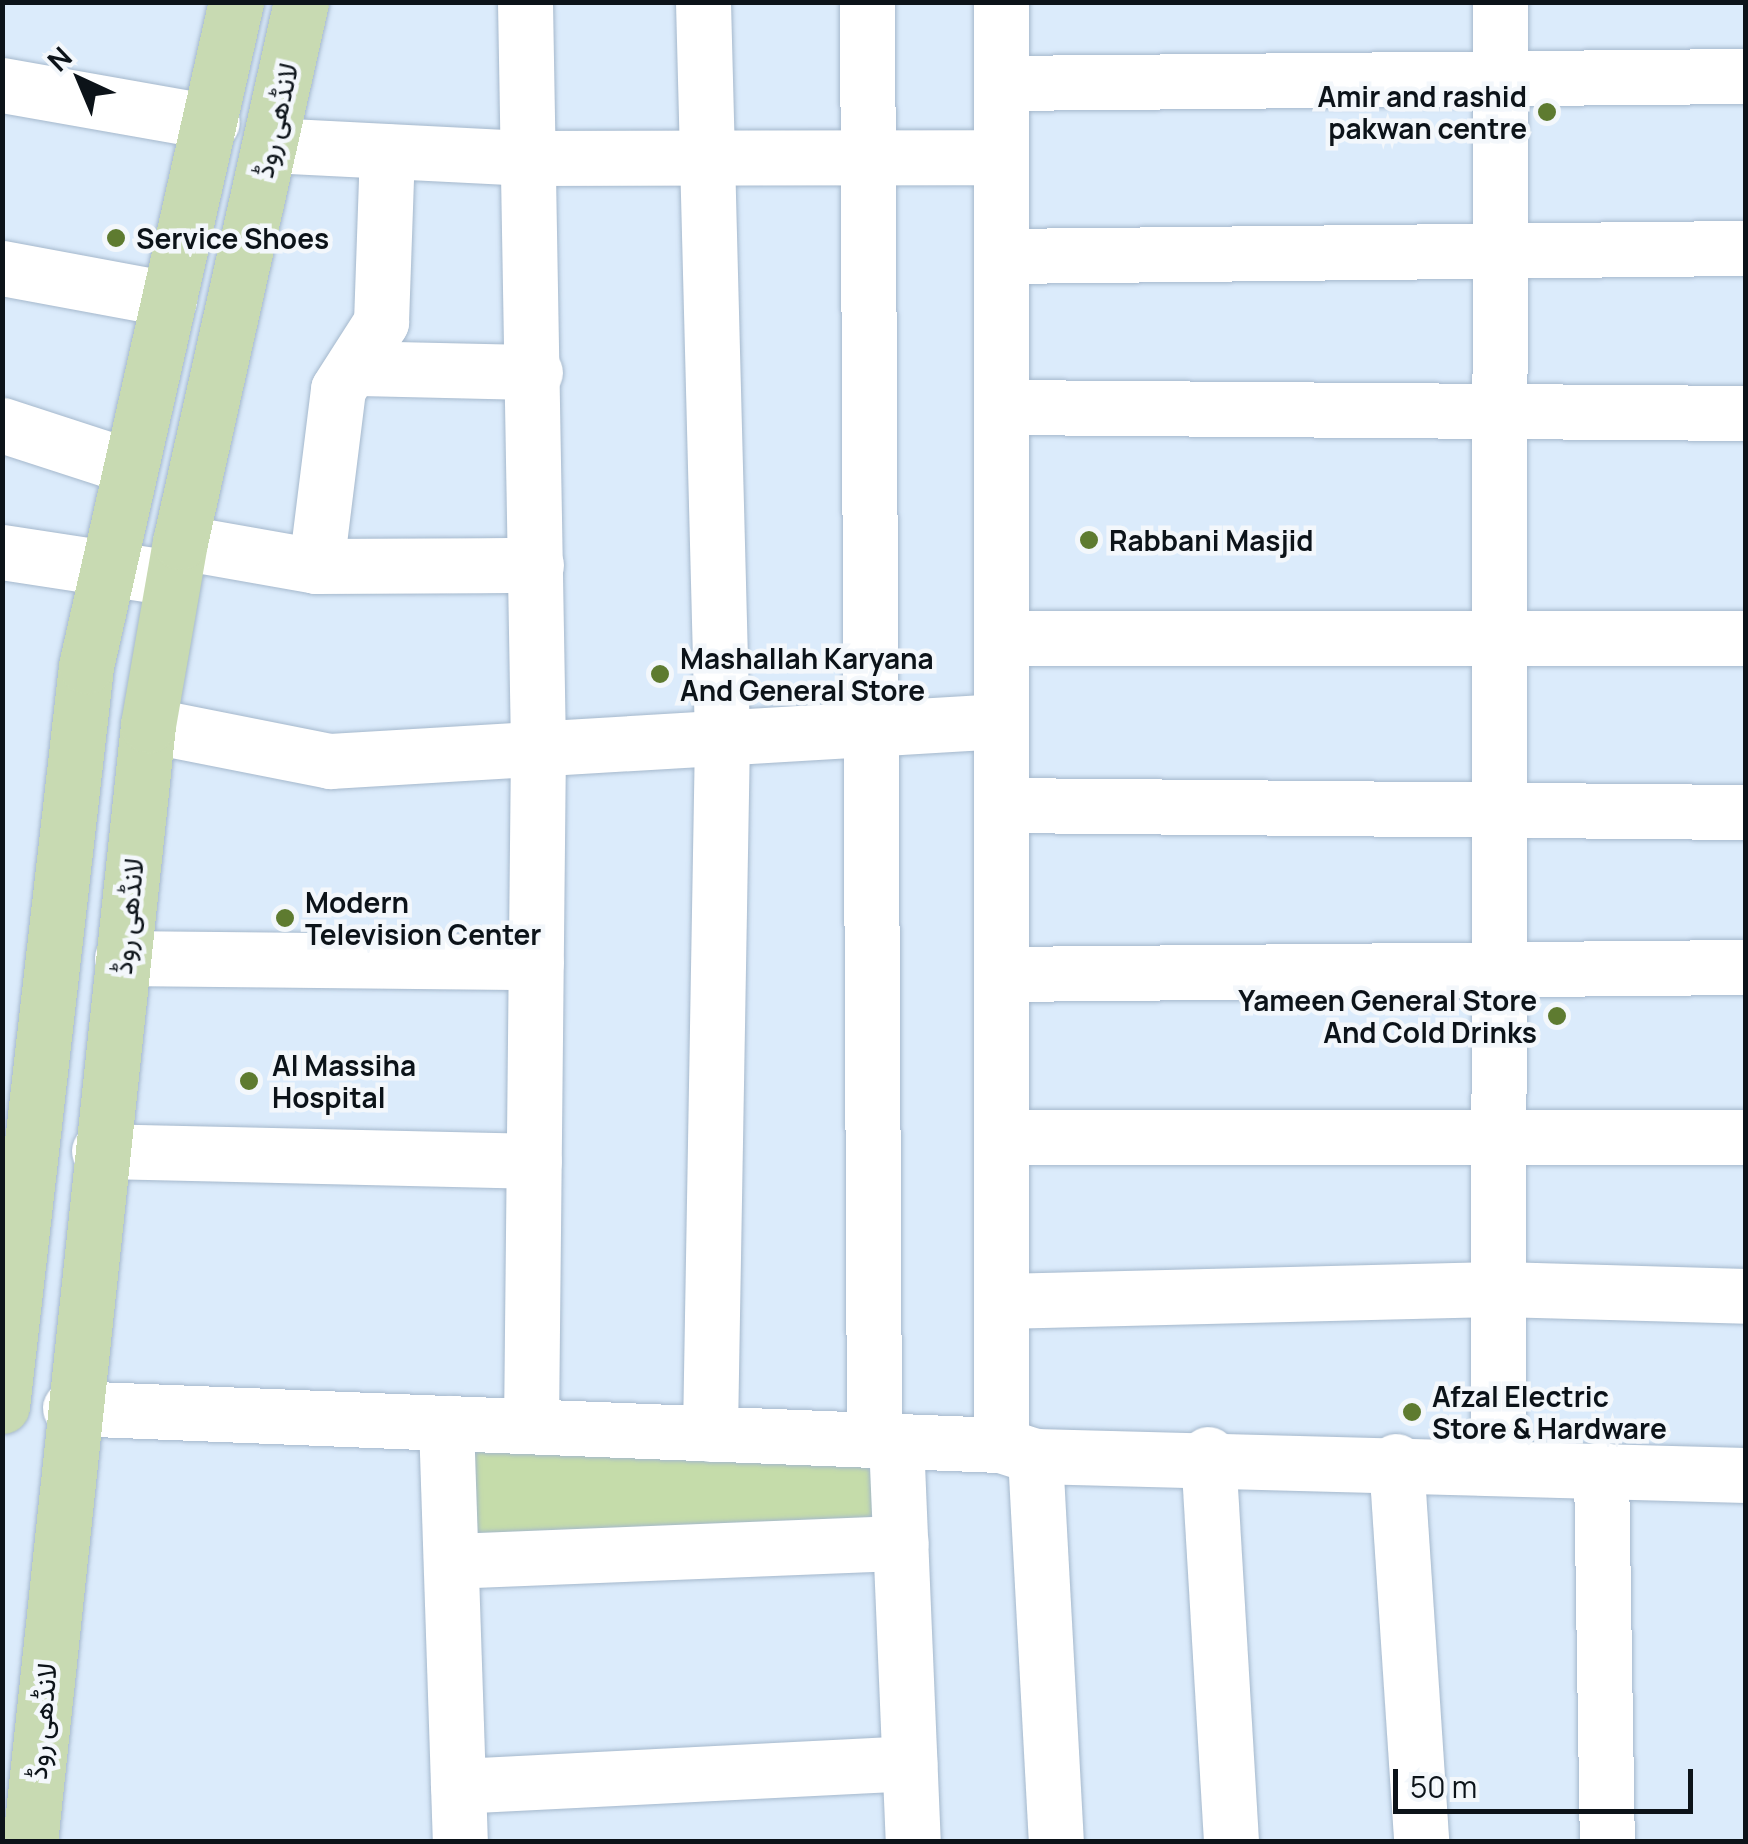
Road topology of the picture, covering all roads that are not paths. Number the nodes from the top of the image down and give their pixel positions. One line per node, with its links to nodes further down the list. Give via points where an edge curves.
1 (236, 2): 12 (main road)
2 (301, 2): 13 (main road, لانڈھی روڈ)
3 (525, 2): 16 (street)
4 (703, 2): 17 (street)
5 (866, 2): 18 (street)
6 (1001, 2): 10 (street)
7 (1500, 2): 8 (street)
8 (1498, 75): 9 (street); 10 (street); 20 (street)
9 (1746, 76)
10 (1001, 83): 15 (street)
11 (2, 86): 12 (street)
12 (212, 122): 23 (main road)
13 (270, 145): 14 (street); 32 (main road, لانڈھی روڈ)
14 (387, 151): 16 (street); 24 (street, via 381,322)
15 (1001, 157): 18 (street); 21 (street)
16 (524, 158): 17 (street); 25 (street)
17 (704, 159): 18 (street); 42 (street)
18 (870, 161): 41 (street)
19 (1746, 248): 20 (street)
20 (1502, 251): 21 (street); 27 (street)
21 (1001, 256): 26 (street)
22 (2, 268): 23 (street)
23 (169, 299): 30 (main road)
24 (355, 368): 25 (street); 34 (street, via 333,409)
25 (535, 372): 33 (street)
26 (1001, 407): 27 (street); 36 (street)
27 (1505, 412): 28 (street); 37 (street)
28 (1746, 413)
29 (2, 426): 30 (street)
30 (128, 466): 35 (main road)
31 (2, 552): 35 (street)
32 (176, 560): 34 (street); 35 (street); 40 (main road, لانڈھی روڈ)
33 (536, 565): 34 (street); 43 (street)
34 (316, 566)
35 (104, 570): 57 (main road)
36 (1001, 638): 37 (street); 39 (street)
37 (1504, 638): 38 (street); 45 (street)
38 (1746, 638)
39 (1001, 721): 41 (street); 44 (street)
40 (148, 725): 43 (street, via 330,761); 47 (main road, لانڈھی روڈ)
41 (874, 727): 42 (street); 66 (street)
42 (722, 736): 43 (street); 65 (street)
43 (538, 747): 48 (street)
44 (1001, 805): 45 (street); 51 (street)
45 (1505, 810): 46 (street); 50 (street)
46 (1746, 812)
47 (122, 958): 48 (street); 55 (main road, لانڈھی روڈ)
48 (536, 962): 56 (street)
49 (1746, 966): 50 (street)
50 (1499, 967): 51 (street); 52 (street)
51 (1001, 974): 53 (street)
52 (1503, 1134): 53 (street); 54 (street); 58 (street)
53 (1001, 1137): 60 (street)
54 (1746, 1137)
55 (100, 1152): 56 (street); 62 (main road, لانڈھی روڈ)
56 (534, 1162): 64 (street)
57 (13, 1190): 61 (main road)
58 (1500, 1289): 59 (street); 60 (street); 70 (street)
59 (1746, 1296)
60 (1001, 1301): 67 (street)
61 (3, 1405)
62 (70, 1408): 63 (street); 77 (main road, لانڈھی روڈ)
63 (446, 1423): 64 (street); 74 (street)
64 (531, 1426): 65 (street)
65 (710, 1434): 66 (street)
66 (885, 1441): 67 (street); 73 (street)
67 (1018, 1450): 68 (street); 80 (street)
68 (1208, 1454): 69 (street); 81 (street)
69 (1396, 1462): 70 (street); 82 (street)
70 (1498, 1465): 71 (street)
71 (1602, 1470): 72 (street); 83 (street)
72 (1746, 1475)
73 (900, 1543): 74 (street); 75 (street)
74 (451, 1561): 76 (street)
75 (910, 1763): 76 (street); 79 (street)
76 (458, 1786): 78 (street)
77 (30, 1842)
78 (460, 1842)
79 (913, 1842)
80 (1056, 1842)
81 (1231, 1842)
82 (1421, 1842)
83 (1607, 1842)

